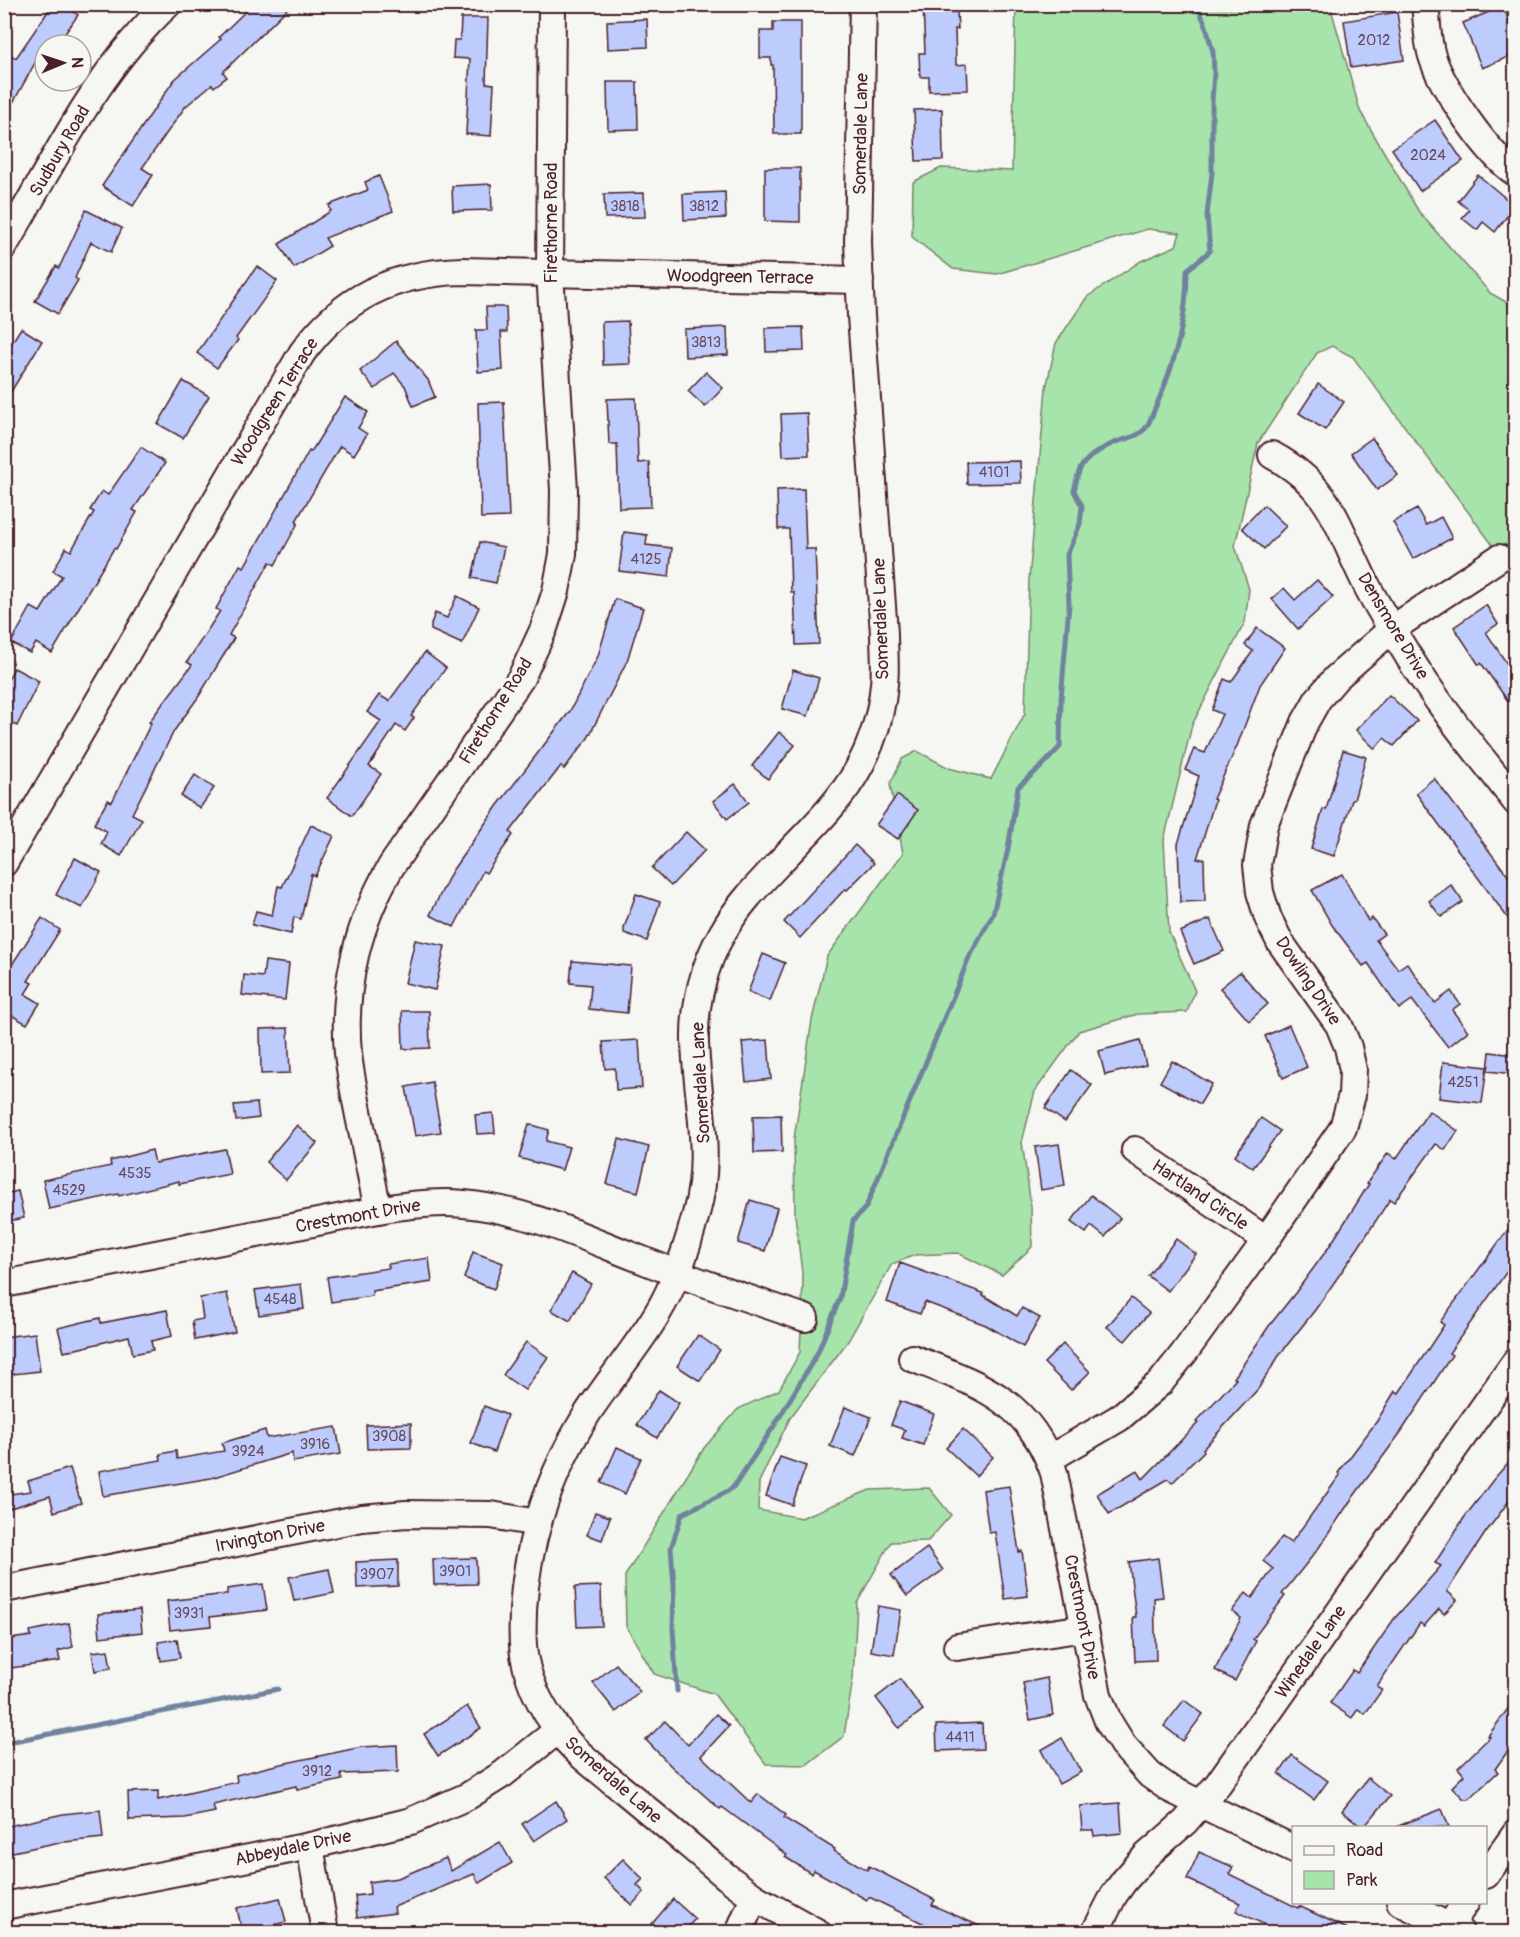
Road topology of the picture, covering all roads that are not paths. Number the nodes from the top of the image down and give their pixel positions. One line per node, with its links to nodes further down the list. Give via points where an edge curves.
1 (168, 4): 6 (street, Sudbury Road, via 108,72)
2 (552, 4): 7 (street, Firethorne Road)
3 (863, 4): 8 (street, Somerdale Lane)
4 (1425, 4): 5 (street, via 1432,55 1444,82 1493,154)
5 (1515, 173)
6 (4, 246)
7 (550, 273): 8 (street, Woodgreen Terrace); 13 (street, Woodgreen Terrace, via 462,270 418,274 365,294 320,330 296,363); 15 (street, Firethorne Road, via 565,515 556,591 521,678 382,882 359,936 351,975 346,1014 348,1053)
8 (860, 280): 17 (street, Somerdale Lane, via 884,633 884,684 878,717 867,750 849,784 742,903 707,968 695,1029 705,1131 703,1182)
9 (1272, 455): 11 (street, Densmore Drive, via 1309,480 1325,499 1371,595)
10 (1499, 558): 11 (street, Dowling Drive)
11 (1392, 629): 12 (street, Densmore Drive, via 1411,661); 16 (street, Dowling Drive, via 1318,699 1305,722 1260,839 1257,865 1268,918 1280,942 1339,1025 1353,1070 1352,1095 1343,1128)
12 (1515, 802)
13 (4, 862)
14 (1135, 1150): 16 (street, Hartland Circle)
15 (378, 1210): 17 (street, Crestmont Drive, via 425,1203 463,1203 500,1209); 18 (street, Crestmont Drive)
16 (1266, 1240): 22 (street, Dowling Drive, via 1161,1382 1119,1418)
17 (677, 1274): 19 (street, Crestmont Drive); 23 (street, Somerdale Lane, via 657,1314 571,1440)
18 (4, 1284)
19 (805, 1318)
20 (912, 1358): 22 (street, Crestmont Drive, via 972,1382 1004,1400 1030,1425)
21 (1515, 1360): 28 (street, Winedale Lane)
22 (1049, 1459): 25 (street, Crestmont Drive)
23 (538, 1523): 24 (street, Irvington Drive, via 491,1515 362,1518); 27 (street, Somerdale Lane, via 528,1564 524,1659 540,1703)
24 (4, 1589)
25 (1085, 1628): 26 (street); 28 (street, Crestmont Drive, via 1098,1695 1123,1745 1150,1775 1170,1790)
26 (957, 1647)
27 (558, 1730): 30 (street, Abbeydale Drive, via 503,1774 449,1805 411,1821); 33 (street, Somerdale Lane, via 603,1773)
28 (1201, 1804): 31 (street, Crestmont Drive); 41 (street, Winedale Lane, via 1124,1881)
29 (1515, 1833): 32 (street)
30 (310, 1846): 36 (street, Abbeydale Drive); 38 (street)
31 (1292, 1849)
32 (1487, 1872)
33 (754, 1897): 39 (street); 40 (street, Somerdale Lane)
34 (1404, 1904): 37 (street)
35 (1465, 1904): 37 (street)
36 (4, 1906)
37 (1454, 1930)
38 (325, 1932)
39 (739, 1932)
40 (817, 1932)
41 (1095, 1932)

